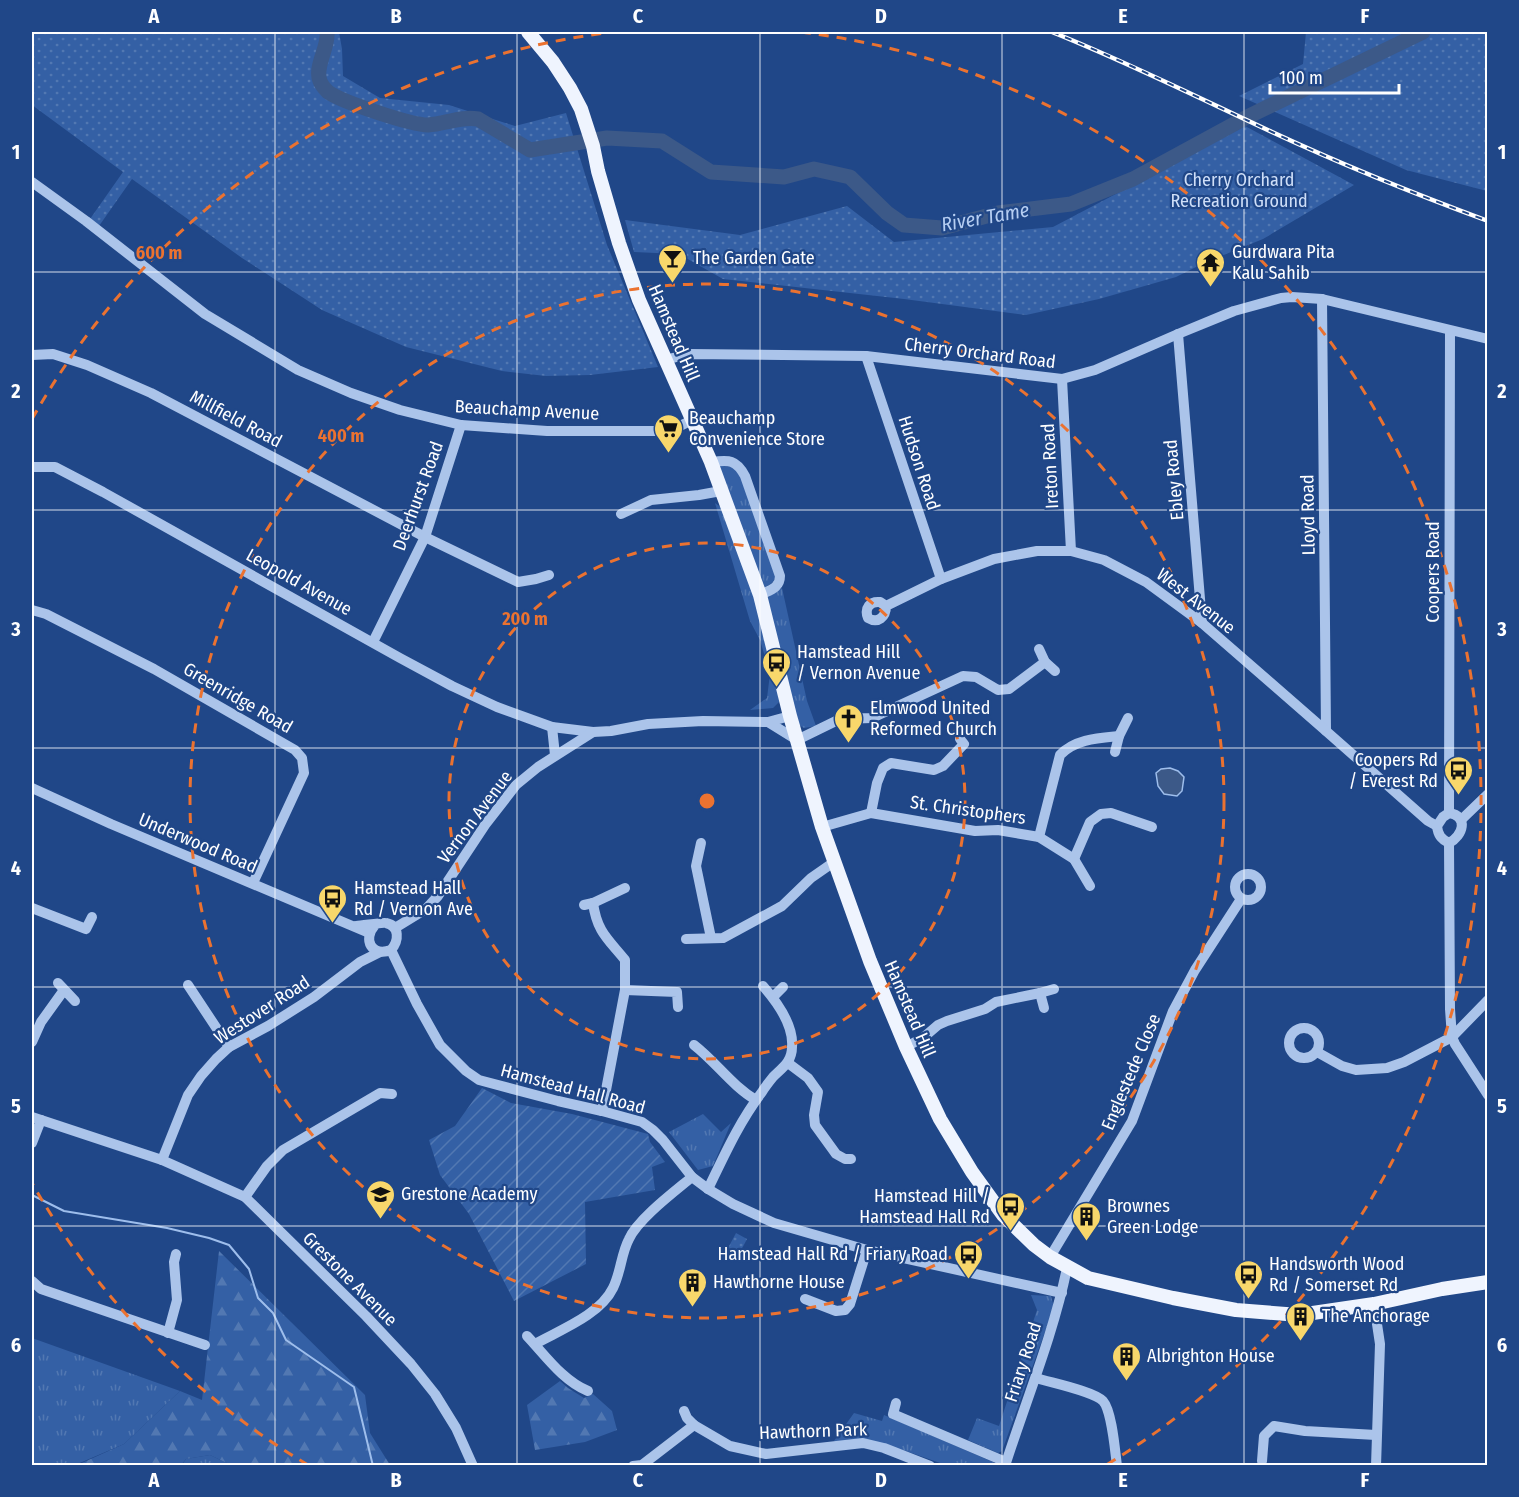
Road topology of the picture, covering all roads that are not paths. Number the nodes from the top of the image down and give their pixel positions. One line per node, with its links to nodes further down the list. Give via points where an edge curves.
1 (528, 32): 9 (main road, Hamstead Hill, via 553,62 581,109 619,243)
2 (32, 182): 12 (street, Beauchamp Avenue, via 205,314 298,370 400,410)
3 (1322, 299): 4 (street, Cherry Orchard Road); 5 (street, Cherry Orchard Road, via 1281,298 1234,311); 33 (street, Lloyd Road)
4 (1450, 331): 6 (street, Cherry Orchard Road); 43 (street, Coopers Road)
5 (1178, 334): 10 (street, Cherry Orchard Road, via 1095,370); 24 (street, Ebley Road)
6 (1488, 339)
7 (32, 355): 17 (street, Millfield Road, via 53,354 151,393)
8 (866, 356): 9 (street, Cherry Orchard Road, via 688,354); 10 (street, Cherry Orchard Road); 20 (street, Hudson Road)
9 (665, 360): 11 (main road, Hamstead Hill)
10 (1062, 379): 18 (street, Ireton Road)
11 (692, 420): 12 (street, Beauchamp Avenue, via 655,431 547,431); 13 (main road, Hamstead Hill)
12 (461, 425): 17 (street, Deerhurst Road)
13 (711, 462): 15 (main road, Hamstead Hill); 21 (street, via 732,462 745,476 780,576 777,586)
14 (32, 467): 25 (street, Leopold Avenue, via 55,467)
15 (721, 492): 16 (street, via 651,500); 21 (main road, Hamstead Hill)
16 (621, 514)
17 (425, 537): 19 (street, Millfield Road, via 518,582); 25 (street, Deerhurst Road)
18 (1071, 551): 20 (street, West Avenue, via 1037,551 994,559); 24 (street, West Avenue, via 1104,560 1146,582)
19 (549, 575)
20 (940, 579): 22 (street, West Avenue)
21 (760, 595): 29 (main road, Hamstead Hill)
22 (886, 606)
23 (32, 610): 53 (street, Greenridge Road, via 154,669 295,750 302,758 304,773)
24 (1202, 623): 33 (street, West Avenue)
25 (373, 642): 32 (street, Leopold Avenue, via 452,686)
26 (1038, 649): 27 (street)
27 (1045, 662): 28 (street); 37 (street, via 1010,689 998,690 976,677 963,676 872,718 840,719)
28 (1055, 671)
29 (790, 716): 31 (street, Vernon Avenue); 37 (main road, Hamstead Hill)
30 (1128, 718): 35 (street)
31 (768, 722): 34 (street, Vernon Avenue, via 648,724); 37 (street)
32 (552, 727): 34 (street, Leopold Avenue); 39 (street)
33 (1326, 731): 45 (street, West Avenue)
34 (593, 732): 39 (street, Vernon Avenue)
35 (1119, 736): 38 (street); 48 (street, via 1091,739 1060,755)
36 (960, 739): 42 (street, via 964,744 934,770 891,763 883,768)
37 (797, 740): 46 (main road, Hamstead Hill)
38 (1115, 752)
39 (555, 755): 59 (street, Vernon Avenue, via 516,785 426,909)
40 (32, 788): 53 (street, Underwood Road)
41 (1488, 795): 44 (street)
42 (872, 813): 46 (street, St. Christophers); 48 (street, St. Christophers, via 975,831 998,830)
43 (1449, 813): 44 (street); 45 (street)
44 (1461, 820): 50 (street, via 1459,835)
45 (1437, 826): 50 (street, via 1442,840)
46 (822, 827): 52 (main road, Hamstead Hill)
47 (1152, 827): 51 (street, via 1112,813 1101,814 1090,822)
48 (1039, 837): 51 (street, St. Christophers)
49 (701, 843): 61 (street, via 696,866)
50 (1449, 843): 76 (street)
51 (1074, 859): 54 (street, St. Christophers)
52 (834, 862): 61 (street, via 782,906 723,938); 81 (main road, Hamstead Hill)
53 (253, 883): 60 (street, Underwood Road)
54 (1090, 886)
55 (625, 888): 69 (street, via 588,904 606,939 625,960)
56 (1241, 899): 98 (street, Englestede Close, via 1173,1011 1132,1121)
57 (32, 908): 58 (street, via 86,929)
58 (92, 917)
59 (394, 928): 60 (street, via 384,923); 63 (street, via 397,940)
60 (371, 932): 63 (street, via 373,948); 64 (street)
61 (711, 938): 62 (street)
62 (686, 939)
63 (386, 951): 64 (street, Westover Road); 88 (street, Hamstead Hall Road, via 440,1046 466,1071 479,1080)
64 (360, 962): 80 (street, Westover Road, via 314,997)
65 (188, 985): 80 (street)
66 (763, 986): 71 (street)
67 (783, 987): 71 (street)
68 (1054, 989): 70 (street)
69 (625, 990): 74 (street, via 677,992); 88 (street)
70 (1040, 993): 75 (street); 81 (street, via 996,1002 947,1021)
71 (773, 997): 84 (street, via 792,1034 793,1049)
72 (1488, 1000): 77 (street)
73 (75, 1001): 79 (street, via 61,986)
74 (678, 1007)
75 (1044, 1008)
76 (1450, 1009): 77 (street); 78 (street)
77 (1469, 1019): 78 (street)
78 (1452, 1037): 83 (street, via 1404,1062 1378,1069 1356,1070); 86 (street)
79 (32, 1042)
80 (229, 1047): 92 (street, Westover Road, via 188,1095)
81 (906, 1047): 98 (main road, Hamstead Hill, via 940,1119 972,1172 1004,1215)
82 (697, 1052): 87 (street)
83 (1317, 1052)
84 (788, 1063): 87 (street); 91 (street, via 808,1078 818,1092 815,1125 836,1154)
85 (392, 1095): 95 (street, via 380,1094 283,1150)
86 (1488, 1095)
87 (756, 1100): 94 (street, via 739,1125)
88 (602, 1111): 93 (street, Hamstead Hall Road, via 642,1122 653,1130)
89 (36, 1118): 90 (street); 92 (street, Grestone Avenue)
90 (32, 1143)
91 (850, 1159)
92 (162, 1160): 95 (street, Grestone Avenue)
93 (692, 1177): 94 (street, Hamstead Hall Road); 108 (street, via 629,1238 613,1290 604,1302 573,1324 531,1340 566,1378)
94 (708, 1190): 96 (street, Hamstead Hall Road, via 774,1223)
95 (245, 1197): 116 (street, Grestone Avenue, via 411,1364 456,1428)
96 (867, 1250): 102 (street, Hamstead Hall Road); 103 (street, via 850,1304 844,1310 836,1311)
97 (177, 1253): 105 (street, via 177,1300)
98 (1050, 1257): 99 (main road, Hamstead Hill)
99 (1067, 1268): 102 (street, Friary Road); 104 (main road, Hamstead Hill, via 1088,1278 1236,1310 1299,1315)
100 (32, 1281): 105 (street, via 41,1289)
101 (1488, 1282): 104 (main road, Hamstead Hill)
102 (1062, 1293): 107 (street, Friary Road)
103 (805, 1299)
104 (1374, 1304): 112 (street, via 1380,1344)
105 (168, 1333): 106 (street)
106 (205, 1345)
107 (1036, 1378): 115 (street, Friary Road); 119 (street, via 1094,1395 1104,1402 1110,1416)
108 (588, 1391)
109 (896, 1403): 115 (street, via 893,1414)
110 (684, 1411): 111 (street, Hawthorn Park)
111 (694, 1425): 113 (street, Hawthorn Park, via 730,1446 766,1454 863,1443 885,1448); 117 (street, via 642,1465)
112 (1376, 1435): 114 (street, via 1274,1426 1264,1436); 120 (street)
113 (902, 1460): 118 (street, Hawthorn Park)
114 (1262, 1461)
115 (1005, 1464)
116 (473, 1466)
117 (633, 1466)
118 (930, 1466)
119 (1117, 1466)
120 (1376, 1466)

